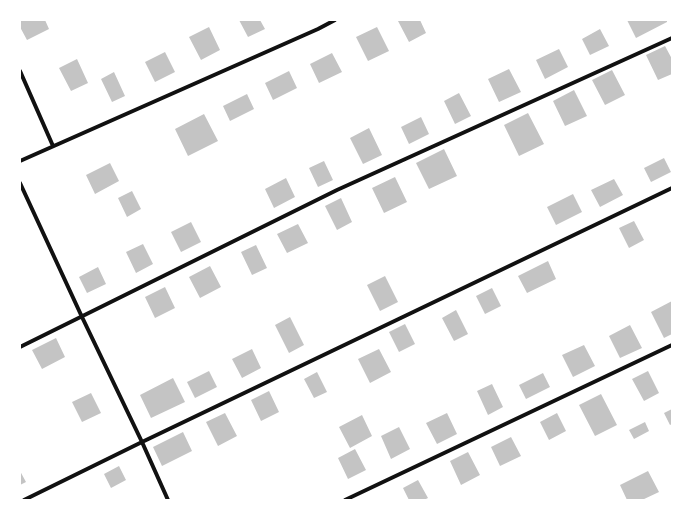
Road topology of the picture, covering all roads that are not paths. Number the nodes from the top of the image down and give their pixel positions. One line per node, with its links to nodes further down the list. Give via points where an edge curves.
1 (336, 20): 4 (street)
2 (672, 38): 8 (street, via 337,190)
3 (20, 71): 4 (street)
4 (53, 146): 5 (street)
5 (20, 161)
6 (20, 183): 8 (street)
7 (672, 188): 11 (street)
8 (82, 316): 10 (street); 11 (street)
9 (672, 345): 14 (street)
10 (20, 348)
11 (142, 442): 12 (street); 13 (street)
12 (24, 500)
13 (168, 500)
14 (345, 500)

